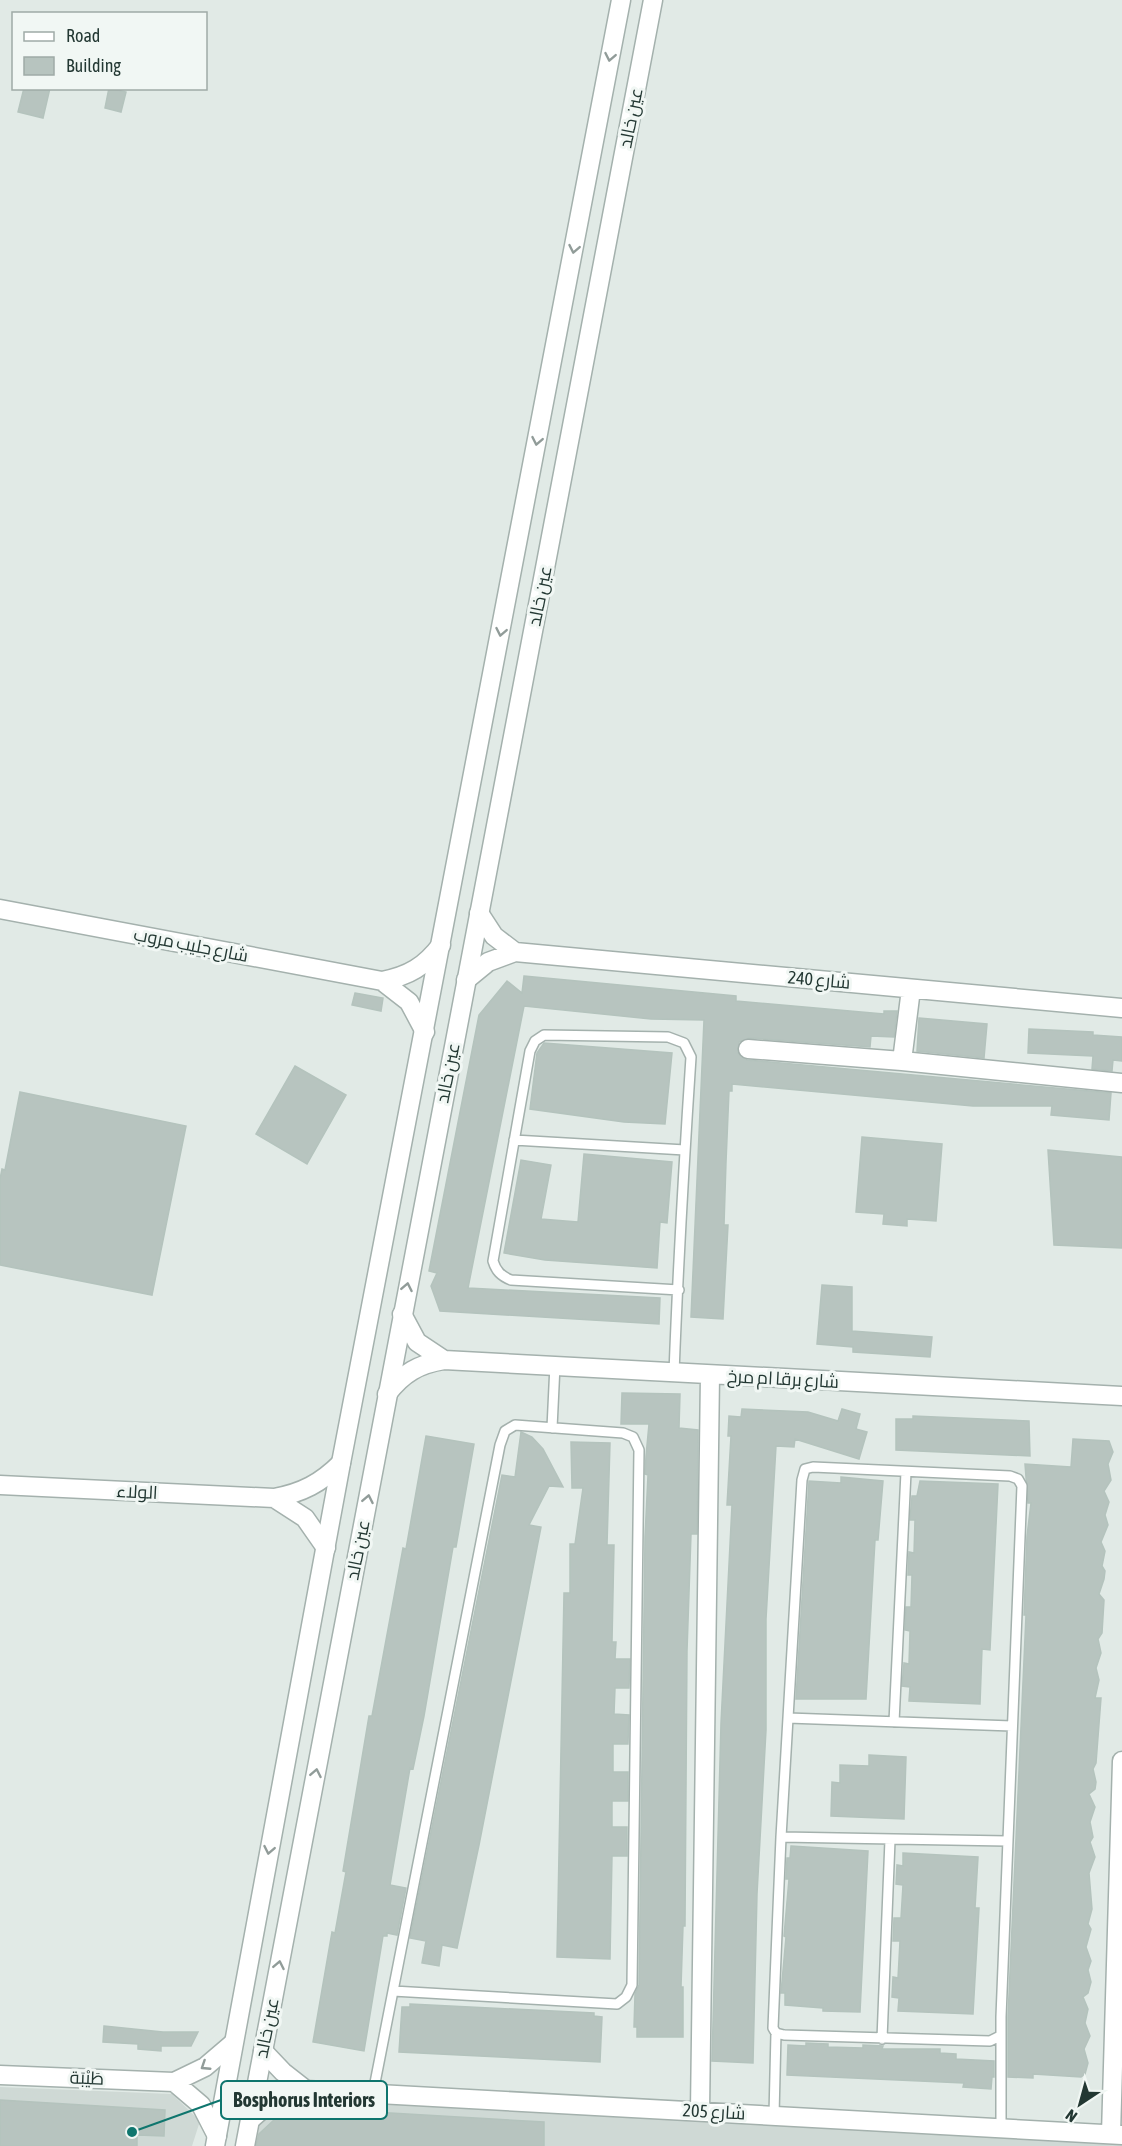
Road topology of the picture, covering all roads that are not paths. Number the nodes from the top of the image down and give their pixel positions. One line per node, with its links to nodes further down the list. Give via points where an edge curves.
1 (621, 0): 5 (street, عين خالد, one-way to 5)
2 (653, 0): 4 (street, عين خالد)
3 (0, 909): 8 (street, شارع جليب مروب)
4 (479, 914): 6 (street, via 494,936); 7 (street, عين خالد)
5 (441, 945): 8 (street, شارع جليب مروب, via 416,970); 11 (street, عين خالد)
6 (515, 952): 7 (street, شارع 240, via 488,962); 9 (street, شارع 240)
7 (466, 980): 18 (street, عين خالد, one-way to 7)
8 (382, 981): 11 (street, شارع جليب مروب, via 409,1002)
9 (912, 989): 10 (street, شارع 240); 13 (street)
10 (1122, 1008)
11 (425, 1032): 26 (street, عين خالد)
12 (748, 1049): 13 (street)
13 (902, 1061): 14 (street)
14 (1122, 1083)
15 (514, 1140): 16 (lane); 16 (lane, via 530,1051 539,1038 668,1037 684,1043 691,1057); 17 (lane, via 493,1261 499,1273 511,1280)
16 (685, 1150): 17 (lane)
17 (679, 1290): 21 (lane)
18 (402, 1314): 19 (street, via 417,1342); 23 (street, عين خالد)
19 (444, 1360): 20 (street, شارع برقا ام مرخ); 23 (street, شارع برقا ام مرخ, via 427,1362 411,1370)
20 (555, 1365): 21 (street, شارع برقا ام مرخ); 25 (lane)
21 (674, 1373): 22 (street, شارع برقا ام مرخ)
22 (710, 1375): 24 (street, شارع برقا ام مرخ); 48 (street)
23 (387, 1394): 43 (street, عين خالد, one-way to 23)
24 (1122, 1396)
25 (552, 1428): 38 (lane, via 515,1425 505,1431 500,1445); 38 (lane, via 622,1433 633,1437 639,1450 632,1985 617,2004)
26 (341, 1463): 29 (street, الولاء, via 311,1488); 30 (street, عين خالد)
27 (906, 1472): 31 (lane, via 813,1467 802,1473); 32 (lane); 33 (lane, via 1010,1476 1022,1486)
28 (0, 1485): 29 (street, الولاء)
29 (274, 1498): 30 (street, via 305,1518)
30 (326, 1548): 42 (street, عين خالد, one-way to 42)
31 (788, 1718): 32 (lane); 35 (lane)
32 (894, 1722): 33 (lane)
33 (1012, 1726): 37 (lane)
34 (1122, 1761): 52 (street)
35 (781, 1837): 36 (lane); 39 (lane, via 772,2017)
36 (890, 1840): 37 (lane); 41 (lane)
37 (1007, 1841): 40 (lane)
38 (393, 1991): 47 (lane)
39 (776, 2033): 41 (lane); 49 (lane)
40 (1000, 2036): 41 (lane, via 990,2041); 51 (lane)
41 (882, 2039)
42 (232, 2044): 45 (street, طَيْبَة, one-way to 45, via 205,2067); 53 (street, عين خالد)
43 (263, 2051): 46 (street); 50 (street, عين خالد)
44 (0, 2075): 45 (street, طَيْبَة)
45 (174, 2082): 53 (street, via 201,2105)
46 (306, 2090): 47 (street, شارع 205); 50 (street, شارع 205, via 274,2099)
47 (374, 2093): 48 (street, شارع 205)
48 (700, 2111): 49 (street, شارع 205)
49 (774, 2115): 51 (street, شارع 205)
50 (250, 2120): 54 (street, عين خالد)
51 (1001, 2128): 52 (street, شارع 205)
52 (1117, 2134)
53 (216, 2141)
54 (245, 2146)

